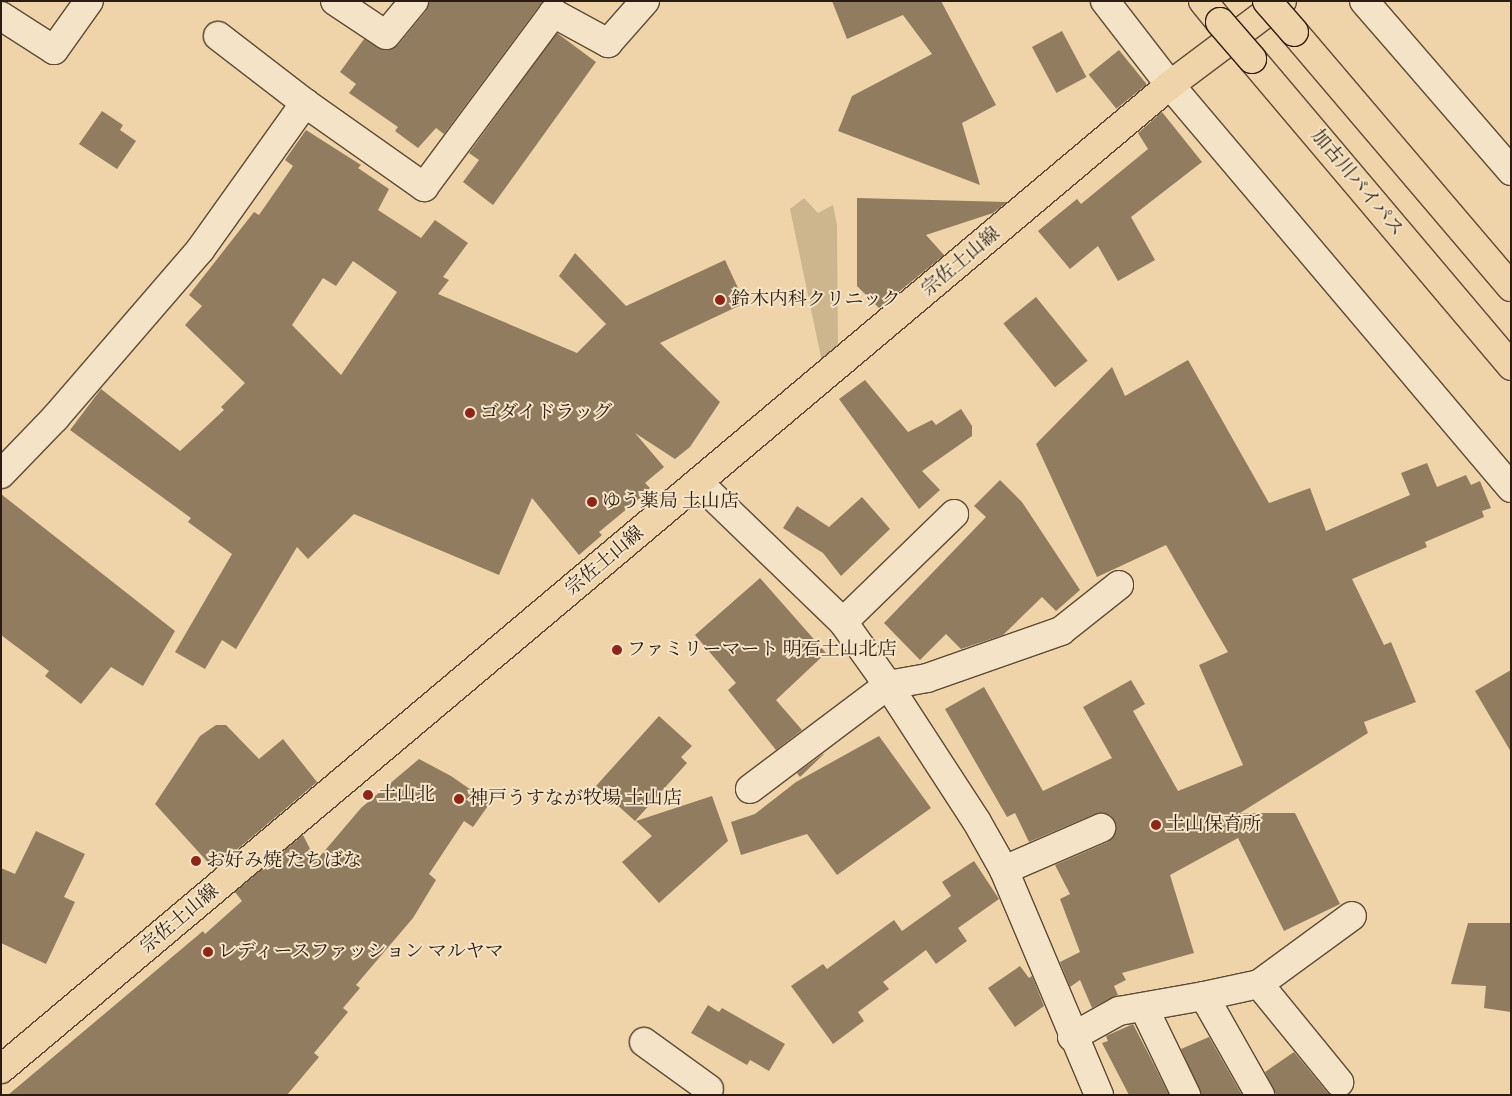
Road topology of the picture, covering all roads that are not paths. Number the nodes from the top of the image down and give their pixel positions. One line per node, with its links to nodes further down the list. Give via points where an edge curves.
1 (89, 1): 10 (street, via 54,50)
2 (335, 1): 3 (street, via 386,35)
3 (414, 1)
4 (645, 1): 13 (street, via 608,43 553,13 424,187)
5 (1105, 1): 12 (street)
6 (1202, 1): 16 (main road, 加古川バイパス, bridge)
7 (1267, 1): 15 (main road, bridge)
8 (1282, 1): 12 (main road, 宗佐土山線)
9 (1364, 1): 14 (street)
10 (1, 16)
11 (218, 36): 13 (street)
12 (1170, 85): 18 (main road, 宗佐土山線); 19 (street)
13 (305, 103): 17 (street, via 200,250 49,424)
14 (1511, 171)
15 (1511, 287)
16 (1511, 366)
17 (1, 474)
18 (699, 482): 22 (street); 33 (main road, 宗佐土山線)
19 (1511, 488)
20 (954, 514): 22 (street)
21 (1119, 585): 23 (street, via 1061,631 927,678)
22 (843, 622): 23 (street)
23 (888, 685): 24 (street); 26 (street, via 977,822)
24 (750, 789)
25 (1101, 828): 26 (street)
26 (1004, 870): 31 (street)
27 (1352, 916): 28 (street)
28 (1259, 984): 29 (street); 34 (street)
29 (1204, 996): 30 (street); 38 (street)
30 (1144, 1008): 31 (street, via 1119,1011); 37 (street)
31 (1072, 1037): 36 (street)
32 (644, 1042): 35 (street)
33 (1, 1069)
34 (1339, 1082)
35 (708, 1090)
36 (1099, 1095)
37 (1186, 1095)
38 (1260, 1095)

